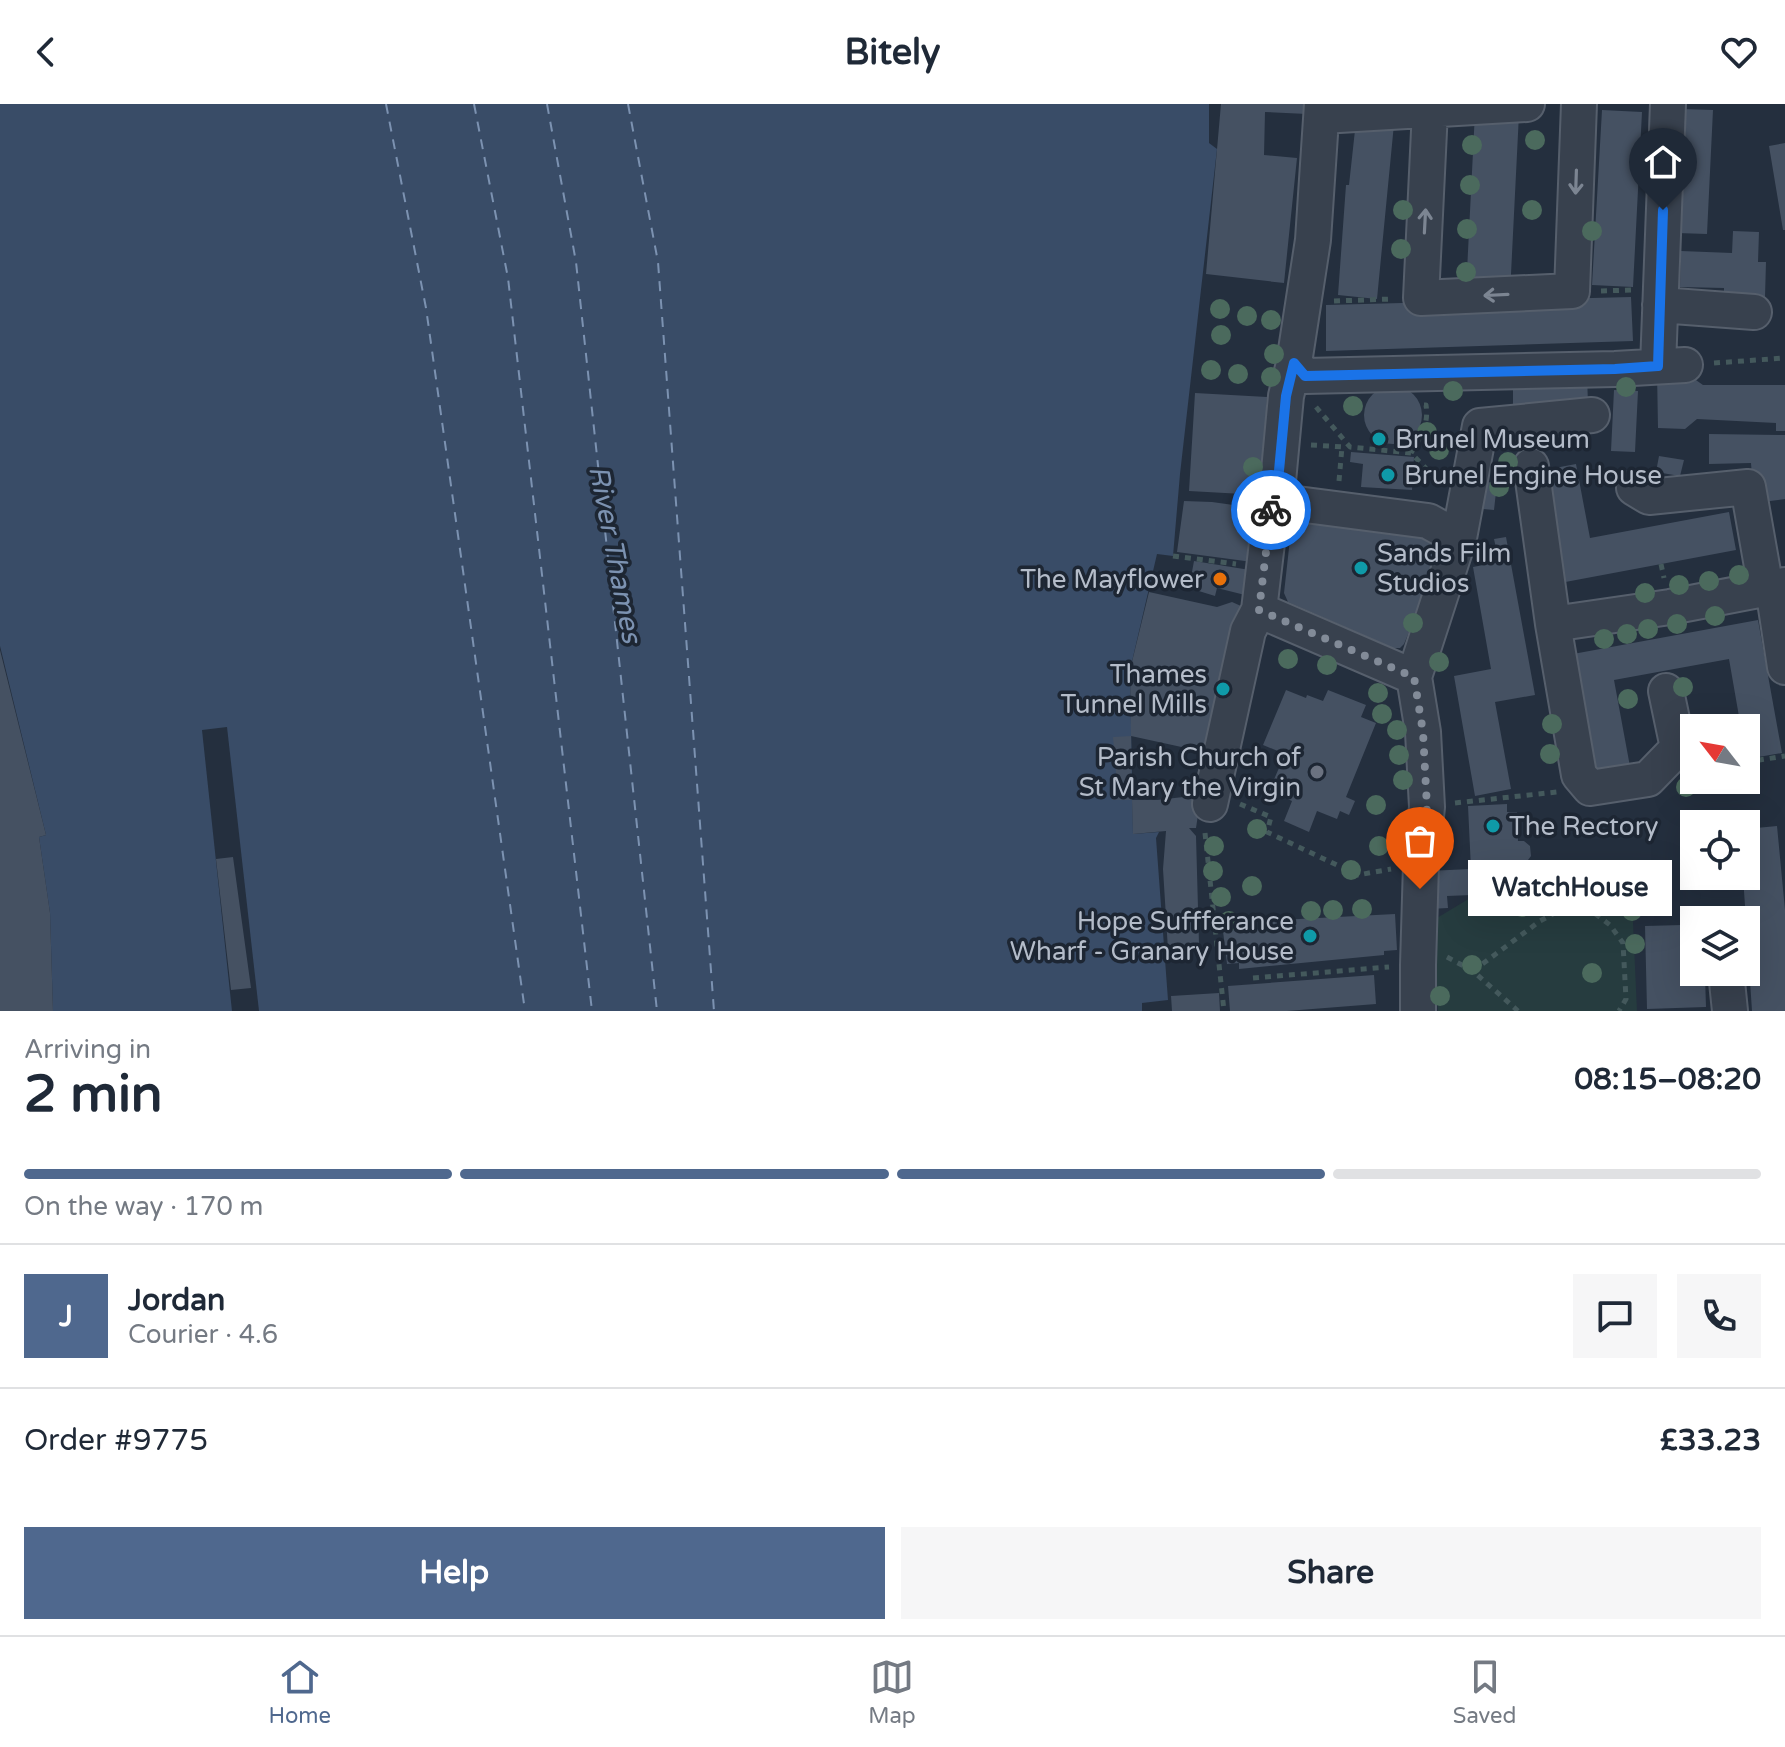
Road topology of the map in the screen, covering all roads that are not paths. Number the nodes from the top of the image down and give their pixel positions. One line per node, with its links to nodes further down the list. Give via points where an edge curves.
1 (1527, 104): 5 (street)
2 (1579, 104): 5 (street, one-way to 5, via 1572,291 1421,298)
3 (1668, 104): 6 (street)
4 (1322, 110): 5 (street); 8 (street, via 1313,240)
5 (1430, 110)
6 (1660, 305): 7 (street); 8 (street, via 1671,365 1305,376)
7 (1754, 312)
8 (1294, 363): 12 (street)
9 (1592, 415): 13 (street, via 1480,426)
10 (1531, 466): 16 (street)
11 (1634, 488): 14 (street, via 1649,497 1748,487)
12 (1275, 495): 13 (street, via 1282,502 1428,521); 15 (street)
13 (1459, 538): 18 (street)
14 (1775, 587): 16 (street); 17 (street)
15 (1259, 610): 18 (street); 20 (street, via 1248,631)
16 (1553, 624): 19 (street, via 1579,775 1590,788 1648,779 1678,748)
17 (1785, 667)
18 (1414, 677): 22 (street, via 1427,807)
19 (1666, 691)
20 (1210, 804)
21 (1727, 986): 23 (street)
22 (1418, 1011)
23 (1730, 1011)

